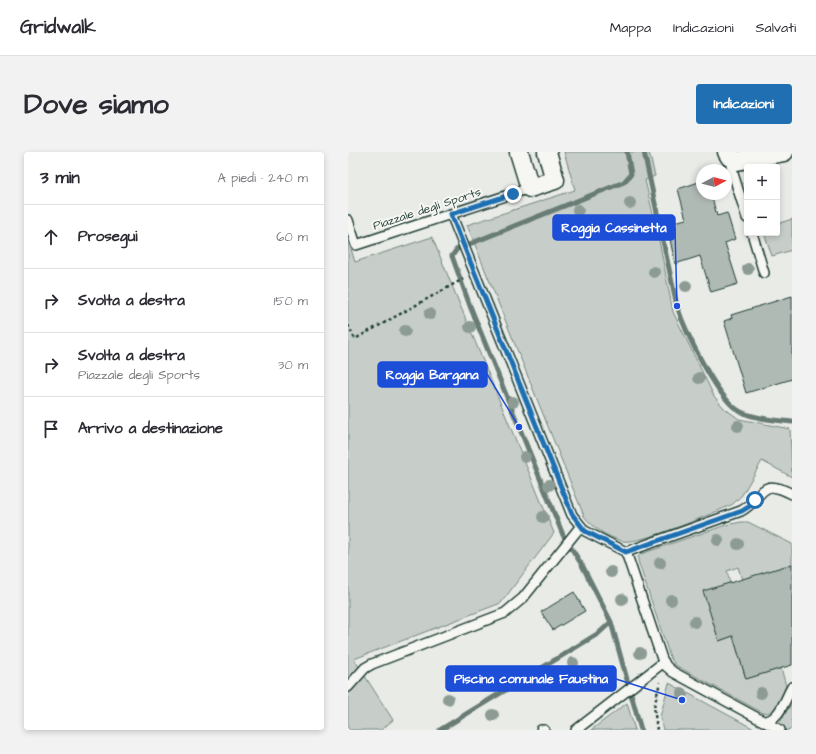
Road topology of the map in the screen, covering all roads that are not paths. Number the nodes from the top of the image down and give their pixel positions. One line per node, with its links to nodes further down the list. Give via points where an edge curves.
1 (519, 152): 5 (street)
2 (547, 152): 5 (street, via 556,180)
3 (784, 152): 4 (street, via 742,161)
4 (730, 156): 6 (lane)
5 (530, 188): 7 (lane, Piazzale degli Sports)
6 (744, 208)
7 (451, 214): 8 (lane, Piazzale degli Sports, via 356,245); 12 (lane, via 569,508)
8 (348, 220)
9 (753, 236): 10 (lane)
10 (764, 273)
11 (792, 494): 13 (lane, via 780,488 766,488 742,511)
12 (580, 527): 13 (lane); 15 (lane, via 523,598 505,613 372,664)
13 (626, 552): 14 (lane)
14 (665, 664): 17 (lane, via 673,672); 18 (lane)
15 (348, 687)
16 (792, 687): 17 (lane, via 777,715 771,720)
17 (763, 721): 19 (lane)
18 (576, 730)
19 (780, 730)

